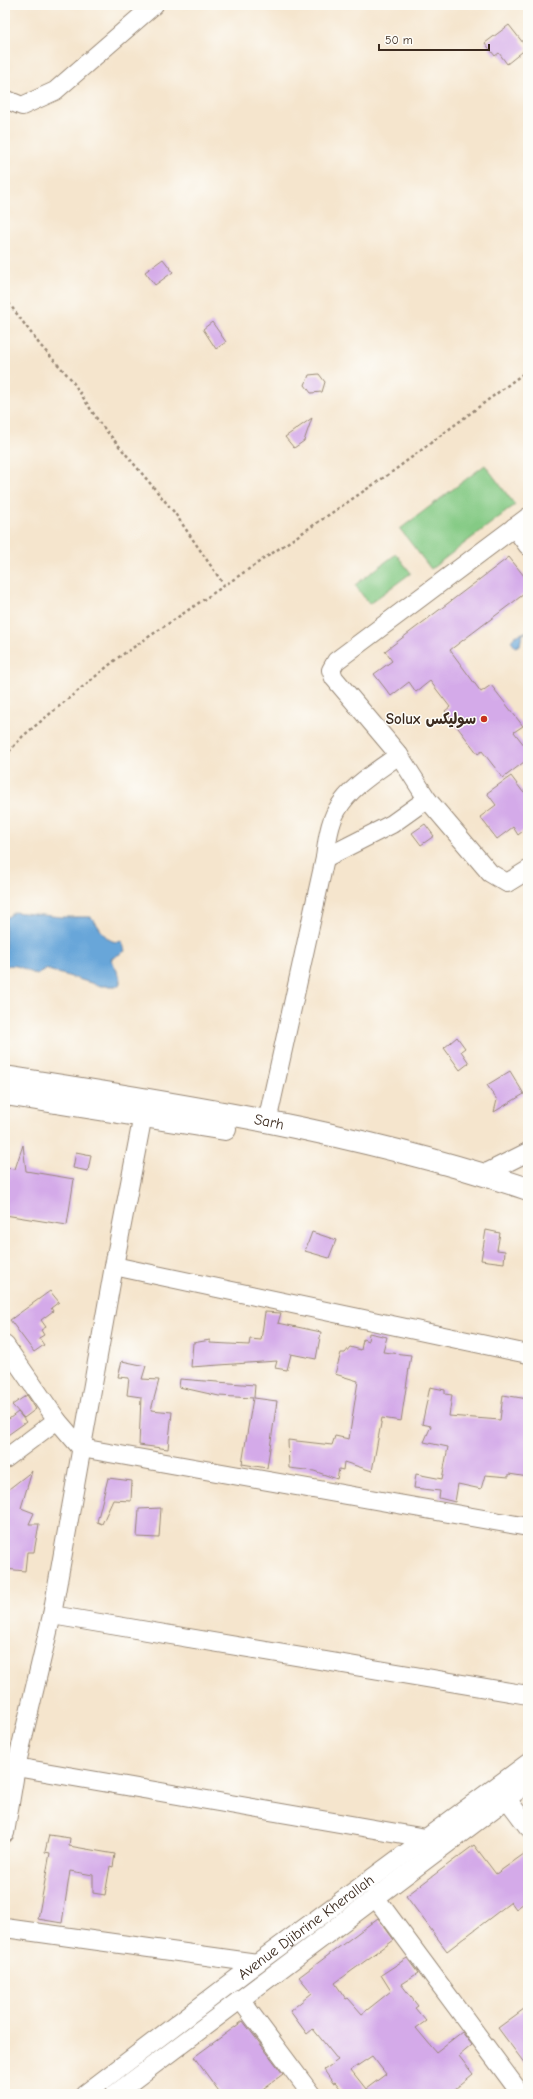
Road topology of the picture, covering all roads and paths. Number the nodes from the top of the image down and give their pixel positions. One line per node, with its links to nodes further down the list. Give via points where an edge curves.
1 (154, 5): 2 (street, via 55,91 22,106)
2 (5, 99)
3 (5, 298): 7 (path, via 40,345 71,379 100,422 174,512)
4 (528, 370): 7 (path, via 392,472)
5 (521, 522): 6 (street); 8 (street, via 336,661 331,670 334,678)
6 (528, 546)
7 (224, 585): 9 (path, via 119,656 23,736)
8 (399, 755): 10 (street); 11 (street, via 359,784 337,810 329,832)
9 (5, 756)
10 (427, 799): 11 (street, via 392,824); 12 (street, via 490,873 507,884)
11 (325, 858): 16 (street)
12 (528, 870)
13 (5, 1077): 16 (highway, Sarh, via 146,1099)
14 (5, 1094): 15 (highway, Sarh)
15 (143, 1115): 20 (highway, Sarh, via 367,1155); 21 (street)
16 (267, 1122): 18 (highway, Sarh, via 375,1144)
17 (528, 1152): 18 (street)
18 (484, 1174): 19 (highway, Sarh)
19 (528, 1189)
20 (528, 1200)
21 (114, 1266): 23 (street); 25 (street)
22 (5, 1345): 24 (street)
23 (528, 1354)
24 (57, 1420): 25 (street); 26 (street)
25 (81, 1448): 27 (street); 28 (street)
26 (5, 1459)
27 (528, 1527)
28 (52, 1615): 29 (street); 31 (street)
29 (528, 1696)
30 (528, 1763): 37 (street, Avenue Djibrine Kherallah)
31 (16, 1767): 33 (street); 37 (street)
32 (528, 1783): 34 (street, Avenue Djibrine Kherallah)
33 (8, 1793): 36 (street)
34 (507, 1799): 35 (street); 38 (street, Avenue Djibrine Kherallah)
35 (528, 1827)
36 (5, 1833)
37 (426, 1838): 40 (street, Avenue Djibrine Kherallah)
38 (375, 1897): 41 (street, Avenue Djibrine Kherallah); 45 (street)
39 (5, 1928): 40 (street)
40 (257, 1963): 42 (street, Avenue Djibrine Kherallah)
41 (240, 1999): 43 (street, Avenue Djibrine Kherallah); 44 (street)
42 (85, 2094)
43 (115, 2094)
44 (311, 2094)
45 (521, 2094)

